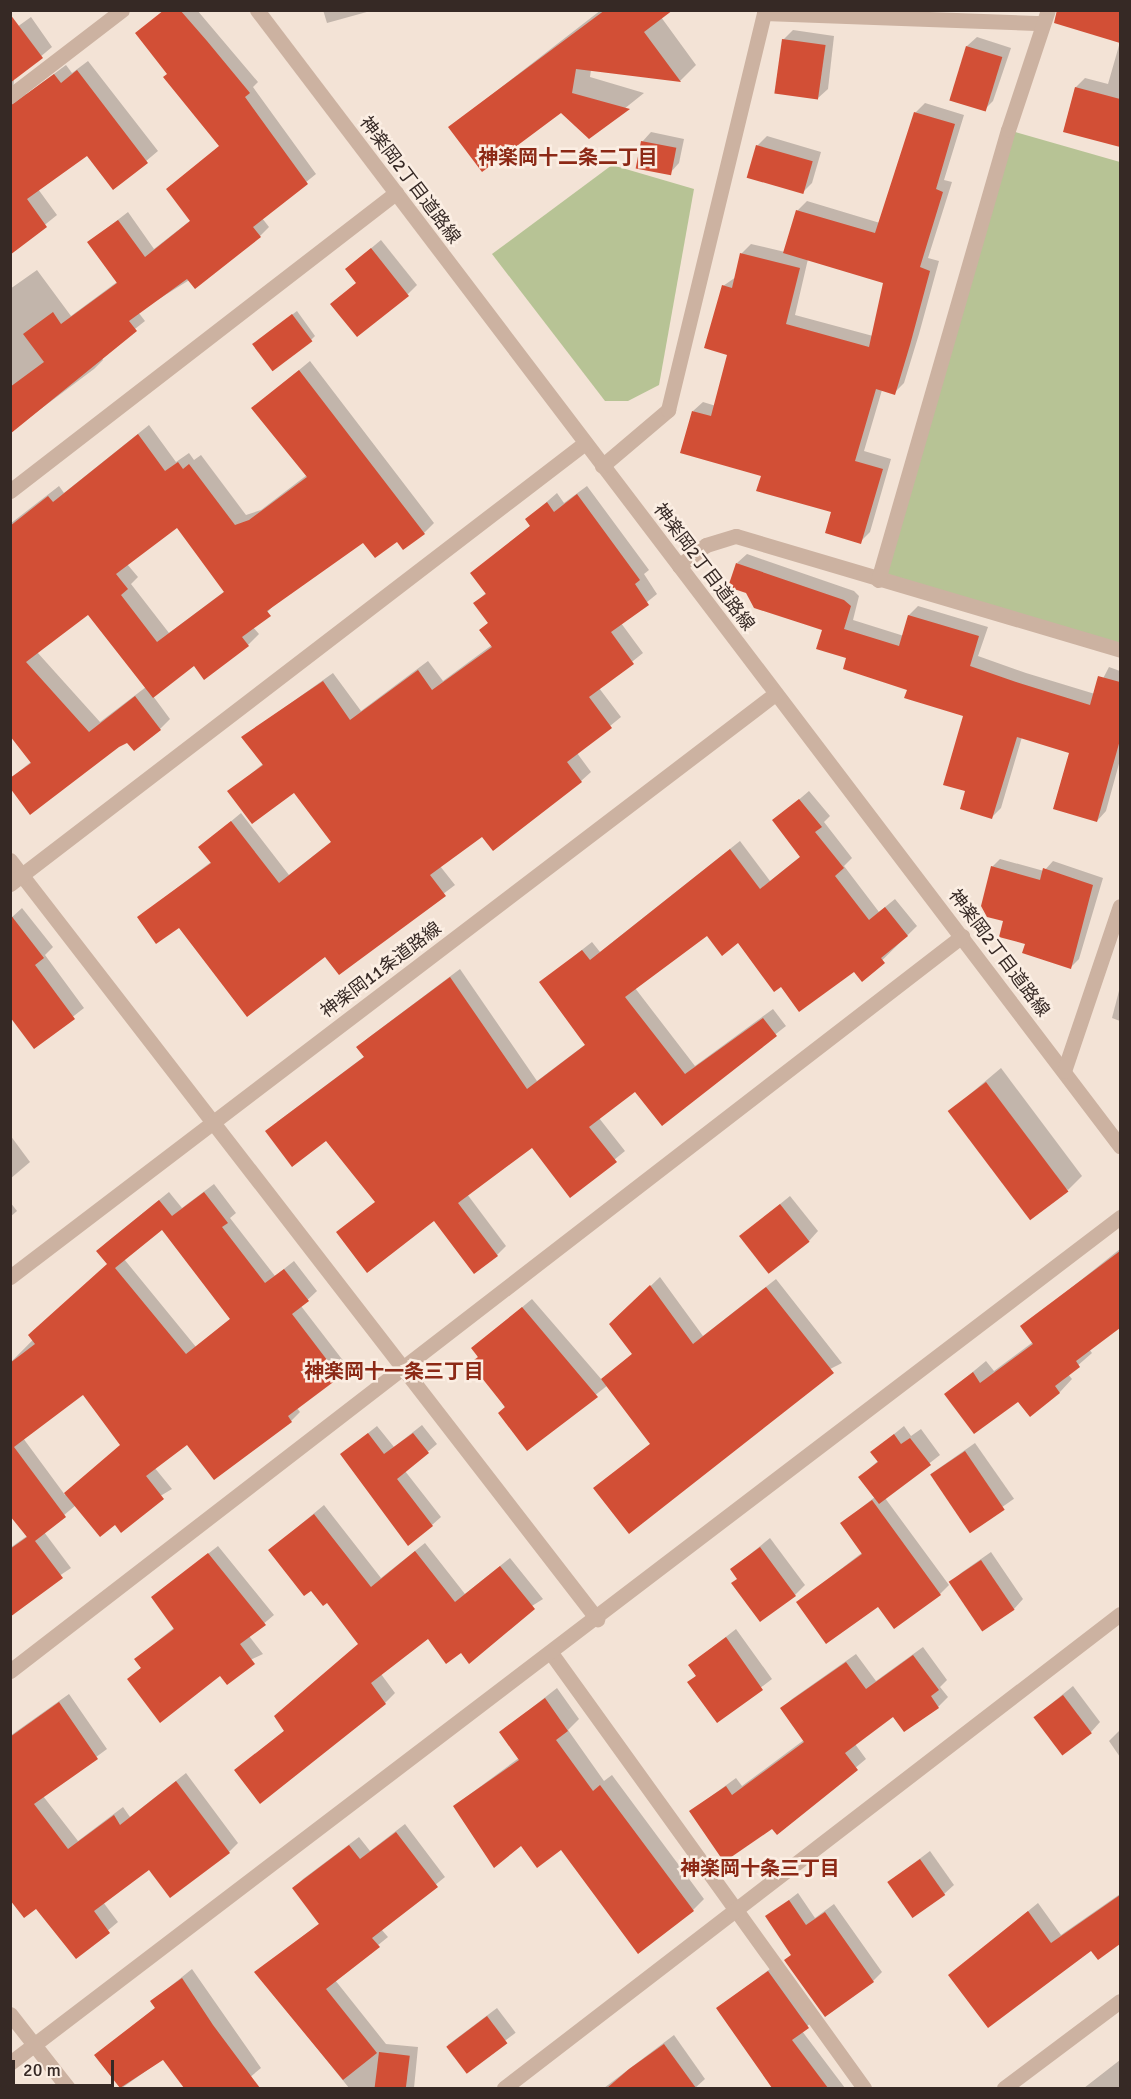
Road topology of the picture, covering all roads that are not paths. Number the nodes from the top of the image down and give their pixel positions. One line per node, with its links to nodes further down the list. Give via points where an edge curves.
1 (122, 10): 4 (street)
2 (257, 10): 5 (street, 神楽岡2丁目道路線)
3 (1046, 17): 7 (street, via 764,13 668,410); 10 (street)
4 (10, 96)
5 (396, 193): 6 (street, 神楽岡2丁目道路線); 8 (street)
6 (585, 443): 7 (street, 神楽岡2丁目道路線); 14 (street)
7 (602, 466): 9 (street, 神楽岡2丁目道路線)
8 (10, 491)
9 (679, 566): 10 (street, via 706,545 736,536); 12 (street, 神楽岡2丁目道路線)
10 (878, 580): 11 (street)
11 (1120, 651)
12 (775, 694): 16 (street, 神楽岡2丁目道路線); 18 (street, 神楽岡11条道路線)
13 (10, 860): 14 (street)
14 (16, 880): 18 (street)
15 (1120, 906): 17 (street)
16 (962, 936): 17 (street, 神楽岡2丁目道路線); 22 (street)
17 (1064, 1071): 19 (street, 神楽岡2丁目道路線)
18 (213, 1122): 21 (street, 神楽岡11条道路線); 22 (street)
19 (1120, 1146)
20 (1120, 1217): 24 (street)
21 (10, 1277)
22 (403, 1371): 24 (street); 26 (street)
23 (1120, 1614): 27 (street)
24 (597, 1619): 25 (street)
25 (551, 1653): 27 (street); 30 (street)
26 (10, 1671)
27 (734, 1910): 33 (street); 34 (street)
28 (1120, 2001): 35 (street)
29 (10, 2014): 30 (street)
30 (34, 2045): 31 (street); 32 (street)
31 (10, 2063)
32 (68, 2088)
33 (504, 2088)
34 (864, 2088)
35 (1004, 2088)

